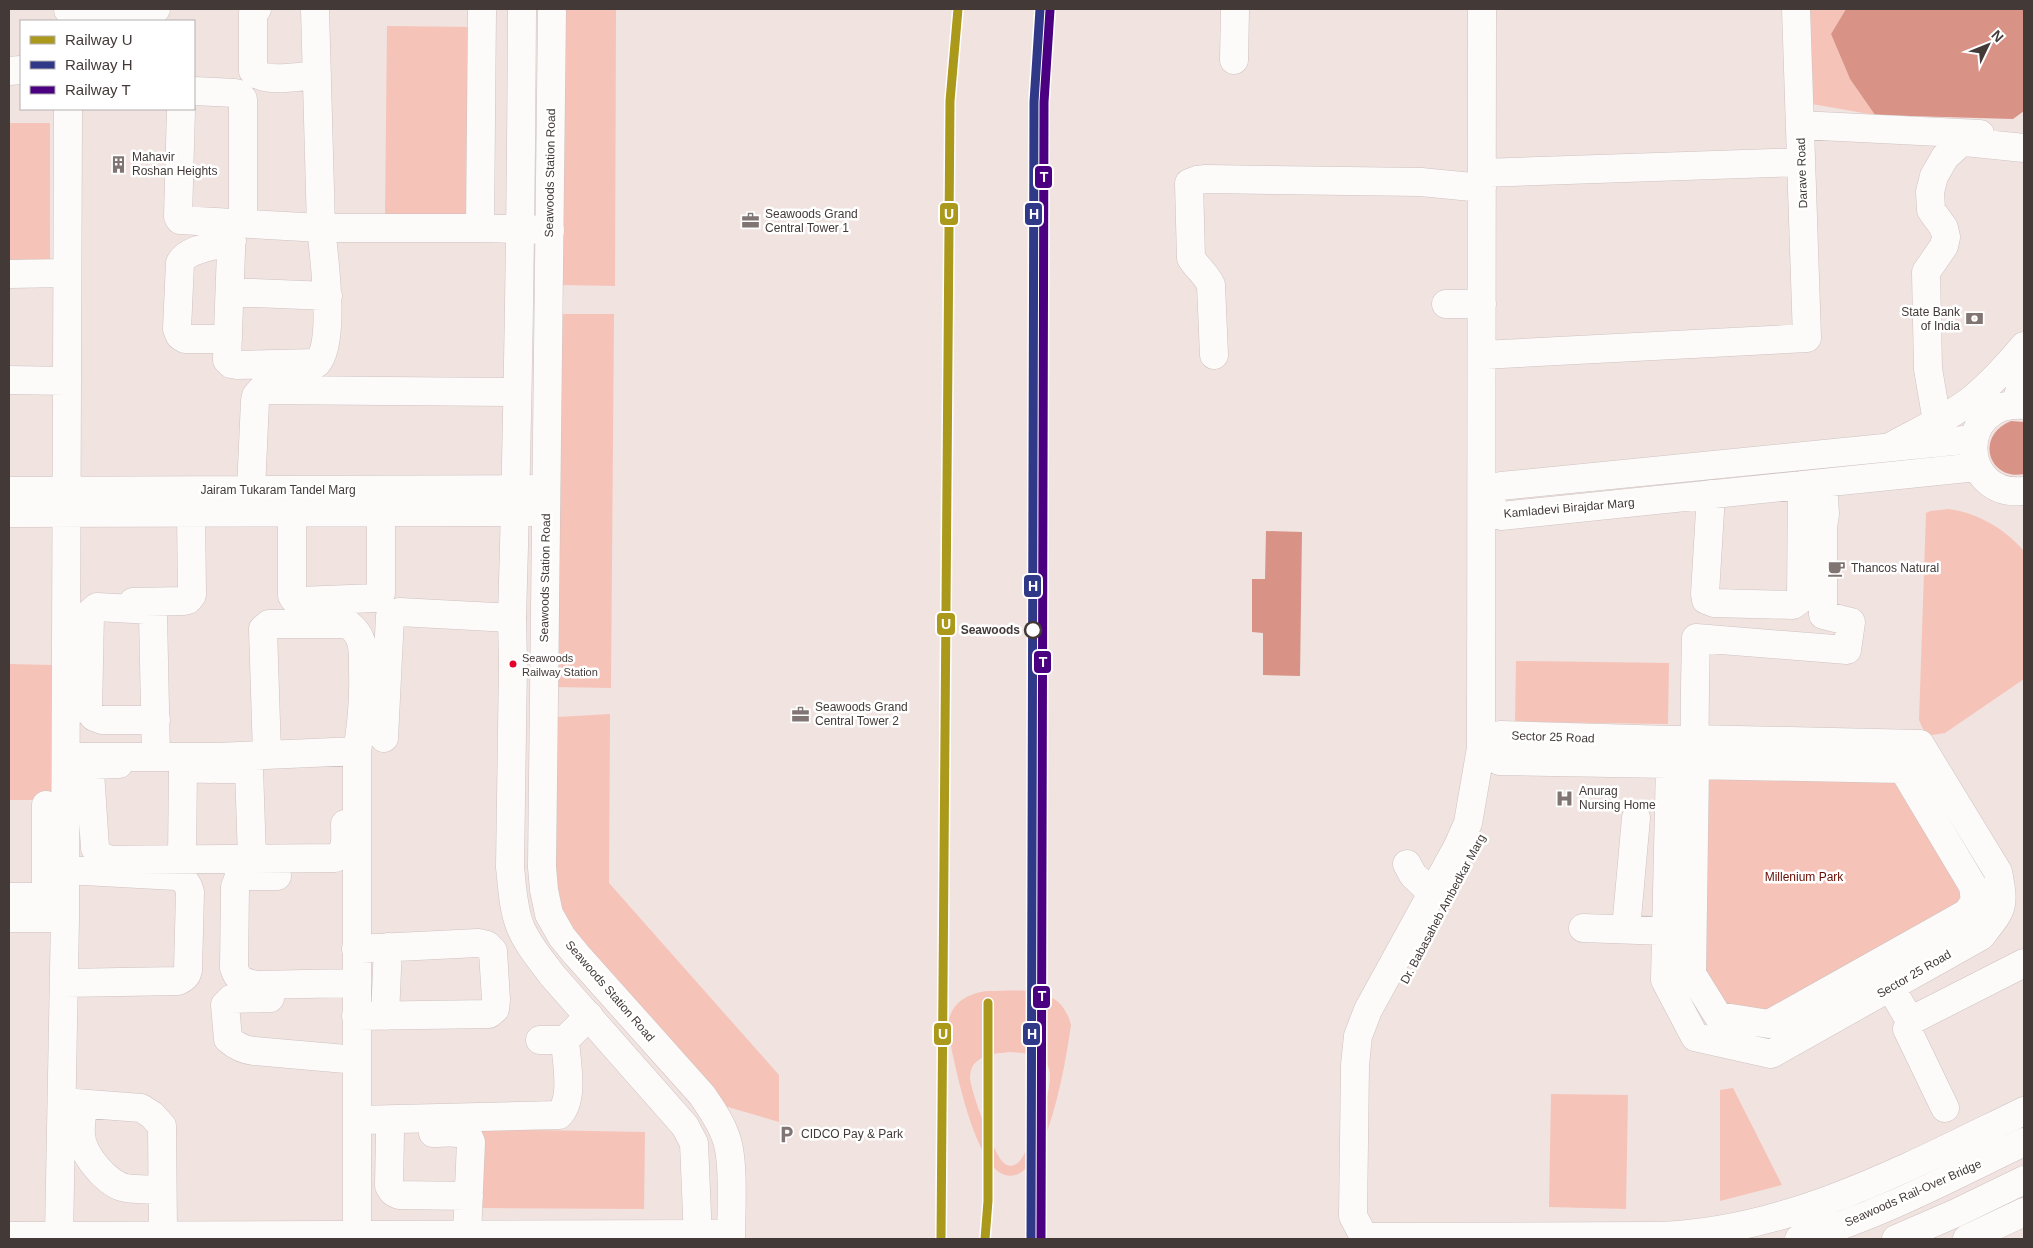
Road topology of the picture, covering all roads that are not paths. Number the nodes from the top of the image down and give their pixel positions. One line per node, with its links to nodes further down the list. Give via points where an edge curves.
1 (156, 9): 10 (street, via 141,18)
2 (257, 9): 12 (street, via 253,13 253,70 258,76)
3 (315, 9): 12 (street)
4 (482, 9): 22 (street)
5 (522, 9): 23 (street)
6 (552, 9): 25 (street, Seawoods Station Road)
7 (1235, 9): 11 (street)
8 (1482, 9): 20 (street, Dr. Babasaheb Ambedkar Marg)
9 (1796, 9): 16 (street, Darave Road)
10 (77, 12)
11 (1234, 60)
12 (317, 75): 21 (street)
13 (195, 91): 24 (street, via 235,93 243,99)
14 (68, 110): 26 (street)
15 (181, 110): 24 (street, via 178,217 184,222)
16 (1800, 125): 17 (street); 19 (street, Darave Road)
17 (2024, 136)
18 (2024, 148): 41 (street, via 1965,142 1945,157 1934,176 1930,192 1931,210 1944,228 1946,237 1944,246 1926,272 1928,369)
19 (1801, 162): 20 (street); 35 (street, Darave Road, via 1807,338)
20 (1482, 181): 31 (street, Dr. Babasaheb Ambedkar Marg); 34 (street, via 1197,180 1189,183 1191,258 1210,285)
21 (322, 228): 22 (street); 24 (street); 29 (street)
22 (480, 228): 23 (street)
23 (521, 229): 25 (street); 39 (street)
24 (236, 230): 28 (street); 32 (street, via 190,253 180,263 177,329 180,336 185,339)
25 (550, 230): 52 (street, Seawoods Station Road)
26 (67, 273): 27 (street); 38 (street)
27 (9, 274)
28 (230, 292): 29 (street); 32 (street)
29 (328, 296): 32 (street, via 323,354 317,363 231,364 227,360)
30 (1446, 304): 31 (street)
31 (1482, 304): 35 (street, Dr. Babasaheb Ambedkar Marg)
32 (228, 339)
33 (2024, 346): 41 (street, via 1970,401)
34 (1214, 355)
35 (1482, 355): 49 (street, Dr. Babasaheb Ambedkar Marg)
36 (2024, 378): 40 (street)
37 (9, 380): 38 (street)
38 (67, 381): 53 (street)
39 (517, 392): 46 (street, via 261,390 255,401); 51 (street)
40 (2020, 404): 42 (street, via 2001,407 1988,414)
41 (1937, 421): 43 (street)
42 (1974, 439): 43 (street); 44 (street)
43 (1890, 447): 49 (street)
44 (1977, 467): 45 (street, Kamladevi Birajdar Marg); 48 (street, via 1992,484)
45 (1813, 484): 50 (street, Kamladevi Birajdar Marg); 50 (street, via 1801,599 1793,604 1714,603 1706,600); 65 (street, via 1825,514 1823,615 1852,622 1847,650 1696,638)
46 (250, 490): 51 (street, Jairam Tukaram Tandel Marg); 53 (street, Jairam Tukaram Tandel Marg)
47 (9, 491): 53 (street, Jairam Tukaram Tandel Marg)
48 (2024, 492)
49 (1491, 494): 50 (street, Kamladevi Birajdar Marg); 64 (street, Dr. Babasaheb Ambedkar Marg)
50 (1711, 494)
51 (515, 501): 52 (street, Jairam Tukaram Tandel Marg); 54 (street, Jairam Tukaram Tandel Marg); 59 (street)
52 (546, 501): 116 (street, Seawoods Station Road, via 542,867 549,914 576,954 712,1110 726,1137 730,1158)
53 (66, 502): 55 (street, Jairam Tukaram Tandel Marg); 57 (street, Jairam Tukaram Tandel Marg); 58 (street)
54 (381, 512): 56 (street, Jairam Tukaram Tandel Marg); 56 (street, via 381,592 376,598 300,601 292,596)
55 (191, 513): 56 (street, Jairam Tukaram Tandel Marg); 58 (street, via 192,595 188,600)
56 (292, 513)
57 (9, 514)
58 (66, 603): 60 (street)
59 (512, 618): 62 (street, via 399,612 390,616); 95 (street, via 510,867 513,897 520,926 535,952)
60 (78, 653): 61 (street, via 88,710 94,716 110,720); 61 (street, via 90,613 97,607 152,610); 66 (street)
61 (156, 720): 67 (street)
62 (372, 736): 68 (street); 68 (street, via 364,697 363,652 356,631 348,624 269,624 263,629); 78 (street)
63 (1920, 744): 65 (street, Sector 25 Road); 71 (street); 80 (street, Sector 25 Road, via 1998,872)
64 (1493, 748): 65 (street, Sector 25 Road); 79 (street, Dr. Babasaheb Ambedkar Marg, via 1474,796 1468,823); 118 (street, Dr. Babasaheb Ambedkar Marg, via 1485,829 1384,1018 1376,1041 1372,1065 1370,1216)
65 (1683, 752): 71 (street, Sector 25 Road); 87 (street, Sector 25 Road); 96 (street, via 1692,974 1718,1016)
66 (66, 757): 67 (street); 77 (street)
67 (156, 757): 69 (street)
68 (258, 762): 69 (street); 74 (street); 74 (street, via 335,766 341,771 344,776 345,848 335,858)
69 (218, 763): 70 (street)
70 (183, 768): 75 (street); 75 (street, via 102,763 93,765 90,772 94,848 99,855 110,860)
71 (1903, 769): 81 (street, via 1973,886)
72 (46, 804): 82 (street, via 46,885 39,897)
73 (1636, 818): 86 (street)
74 (252, 858): 75 (street)
75 (182, 859)
76 (1408, 865): 79 (street, via 1413,875)
77 (65, 870): 84 (street); 91 (street, via 176,876 184,879 190,892 188,970 183,979)
78 (356, 877): 89 (street); 93 (street, via 245,876 238,879 234,888 234,968 242,982)
79 (1436, 885): 118 (street, Dr. Babasaheb Ambedkar Marg, via 1368,1010 1346,1065 1353,1216)
80 (2013, 886): 81 (street); 92 (street, Sector 25 Road, via 2002,909 1981,936)
81 (1974, 894): 96 (street, via 1976,900 1967,913 1769,1024)
82 (9, 897)
83 (9, 918): 84 (street)
84 (65, 918): 91 (street)
85 (1583, 928): 86 (street)
86 (1626, 929): 87 (street)
87 (1666, 931): 98 (street, Sector 25 Road, via 1665,980 1695,1037)
88 (388, 948): 89 (street); 94 (street); 94 (street, via 487,945 493,952 496,1000 495,1009 489,1014)
89 (356, 949): 93 (street)
90 (2024, 963): 97 (street)
91 (64, 983): 100 (street)
92 (1891, 988): 97 (street); 98 (street, Sector 25 Road, via 1771,1054)
93 (356, 999): 94 (street); 99 (street); 99 (street, via 239,998 225,1005 228,1039 244,1050)
94 (385, 1016)
95 (589, 1016): 103 (street, via 552,1040 568,1097 565,1109 559,1115); 115 (street, via 686,1126 694,1143)
96 (1746, 1020): 98 (street)
97 (1910, 1021): 101 (street, via 1907,1029)
98 (1741, 1047)
99 (357, 1060): 103 (street)
100 (73, 1103): 107 (street, via 86,1151 102,1174 126,1188); 107 (street, via 141,1108 159,1121 162,1126); 114 (street)
101 (1945, 1108)
102 (2024, 1111): 118 (street, via 1897,1172 1812,1207 1723,1229 1668,1236)
103 (357, 1126): 104 (street); 111 (street)
104 (390, 1132): 108 (street, via 389,1186 393,1192); 108 (street, via 464,1134 470,1137)
105 (2024, 1142): 117 (street, Seawoods Rail-Over Bridge, via 1900,1201)
106 (2024, 1180): 119 (street)
107 (161, 1190): 110 (street)
108 (469, 1196): 112 (street)
109 (2024, 1212): 120 (street)
110 (163, 1235): 111 (street, Seawoods Station Road); 114 (street, Seawoods Station Road)
111 (357, 1235): 112 (street, Seawoods Station Road)
112 (467, 1235): 115 (street, Seawoods Station Road)
113 (9, 1236): 114 (street, Seawoods Station Road)
114 (59, 1236)
115 (698, 1236): 116 (street, Seawoods Station Road)
116 (731, 1236)
117 (1810, 1236)
118 (1364, 1238)
119 (1896, 1239)
120 (1967, 1239)

